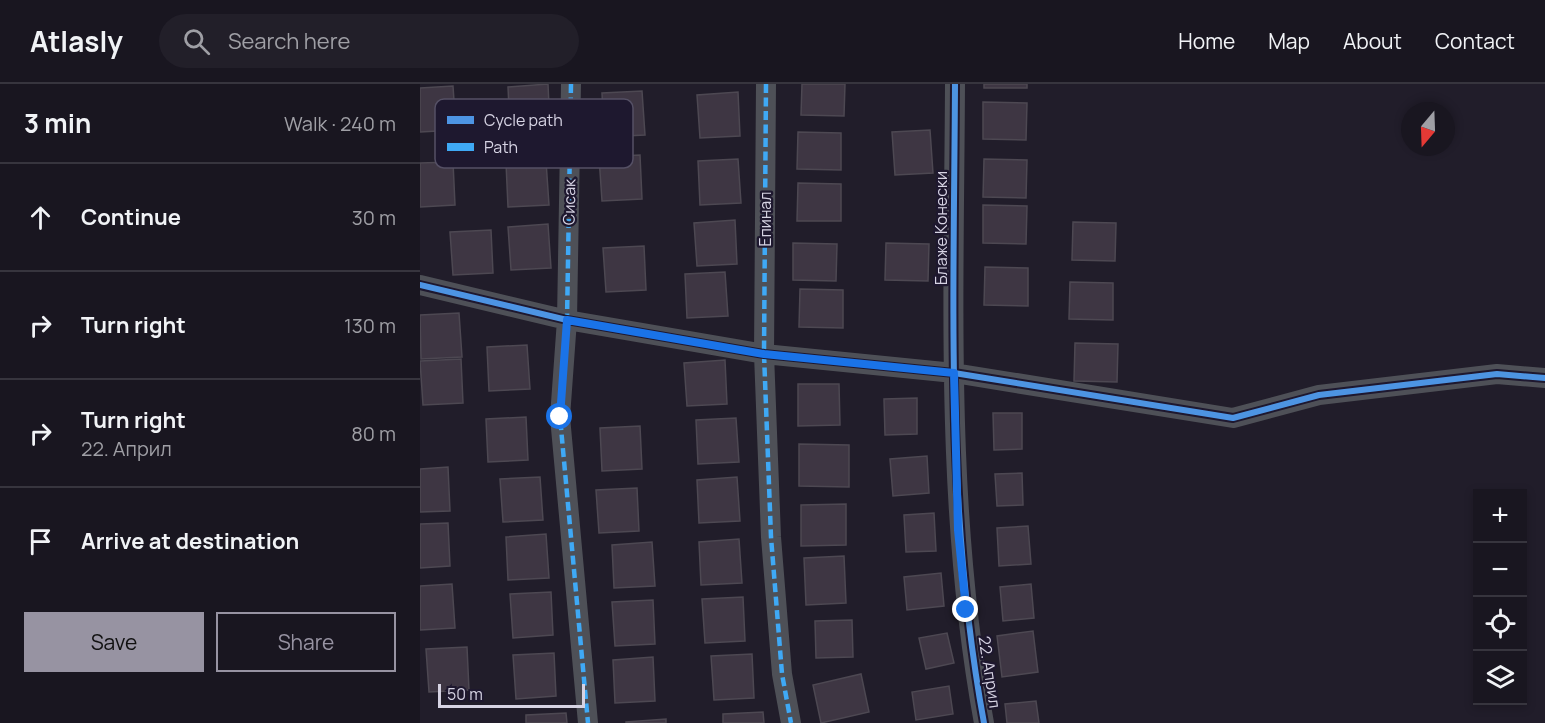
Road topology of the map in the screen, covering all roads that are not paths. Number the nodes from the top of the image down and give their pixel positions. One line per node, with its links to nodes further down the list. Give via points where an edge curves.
1 (571, 84): 4 (street, Сисак)
2 (766, 84): 8 (street, Епинал)
3 (955, 84): 9 (street, Блаже Конески)
4 (571, 99)
5 (570, 168): 7 (street, Сисак)
6 (420, 285): 7 (street)
7 (567, 320): 8 (street); 11 (street, Сисак, via 560,417)
8 (764, 354): 9 (street); 12 (street, Епинал, via 771,537 782,674)
9 (954, 373): 10 (street, via 1233,418 1330,393 1497,374); 13 (street, 22. Април, via 958,530)
10 (1545, 378)
11 (588, 723)
12 (791, 723)
13 (984, 723)

